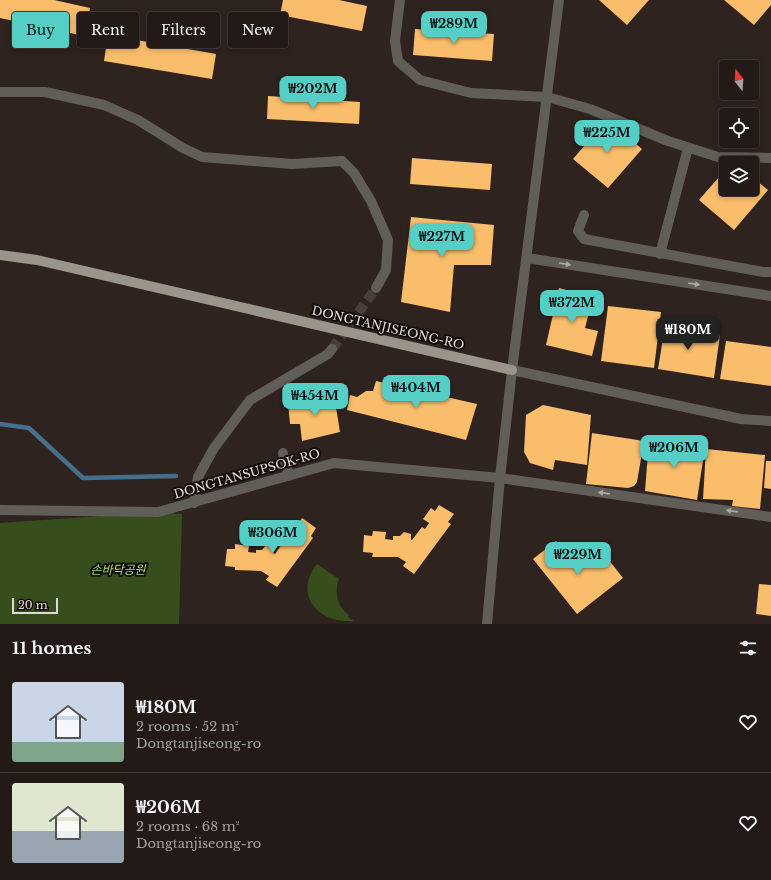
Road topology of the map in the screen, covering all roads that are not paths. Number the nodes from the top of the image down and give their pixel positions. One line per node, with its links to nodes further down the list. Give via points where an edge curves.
1 (400, 0): 4 (street, via 395,41 398,61 420,80 471,93)
2 (559, 0): 4 (street)
3 (0, 92): 12 (street, via 45,92 104,105 138,120 202,157 292,164 342,162 354,173 371,201 388,240 386,270)
4 (547, 97): 5 (street, via 590,109); 10 (street)
5 (688, 148): 6 (street, via 718,157); 8 (street)
6 (771, 158)
7 (584, 215): 8 (street, via 578,231 584,239)
8 (660, 254): 11 (street)
9 (0, 255): 15 (main road, DONGTANJISEONG-RO, via 37,260)
10 (527, 258): 13 (street, one-way to 13); 15 (street)
11 (771, 272)
12 (376, 288)
13 (771, 296)
14 (332, 349): 20 (street, via 328,354 250,400 210,454 198,477)
15 (512, 370): 16 (street, DONGTANJISEONG-RO, via 741,419); 19 (street)
16 (771, 421)
17 (283, 453): 18 (street)
18 (289, 476): 19 (street, DONGTANSUPSOK-RO, via 334,463); 20 (street, DONGTANSUPSOK-RO)
19 (500, 478): 22 (street, DONGTANSUPSOK-RO, one-way to 19); 23 (street)
20 (194, 503): 21 (street, DONGTANSUPSOK-RO, via 158,512)
21 (0, 510)
22 (771, 517)
23 (487, 624)

